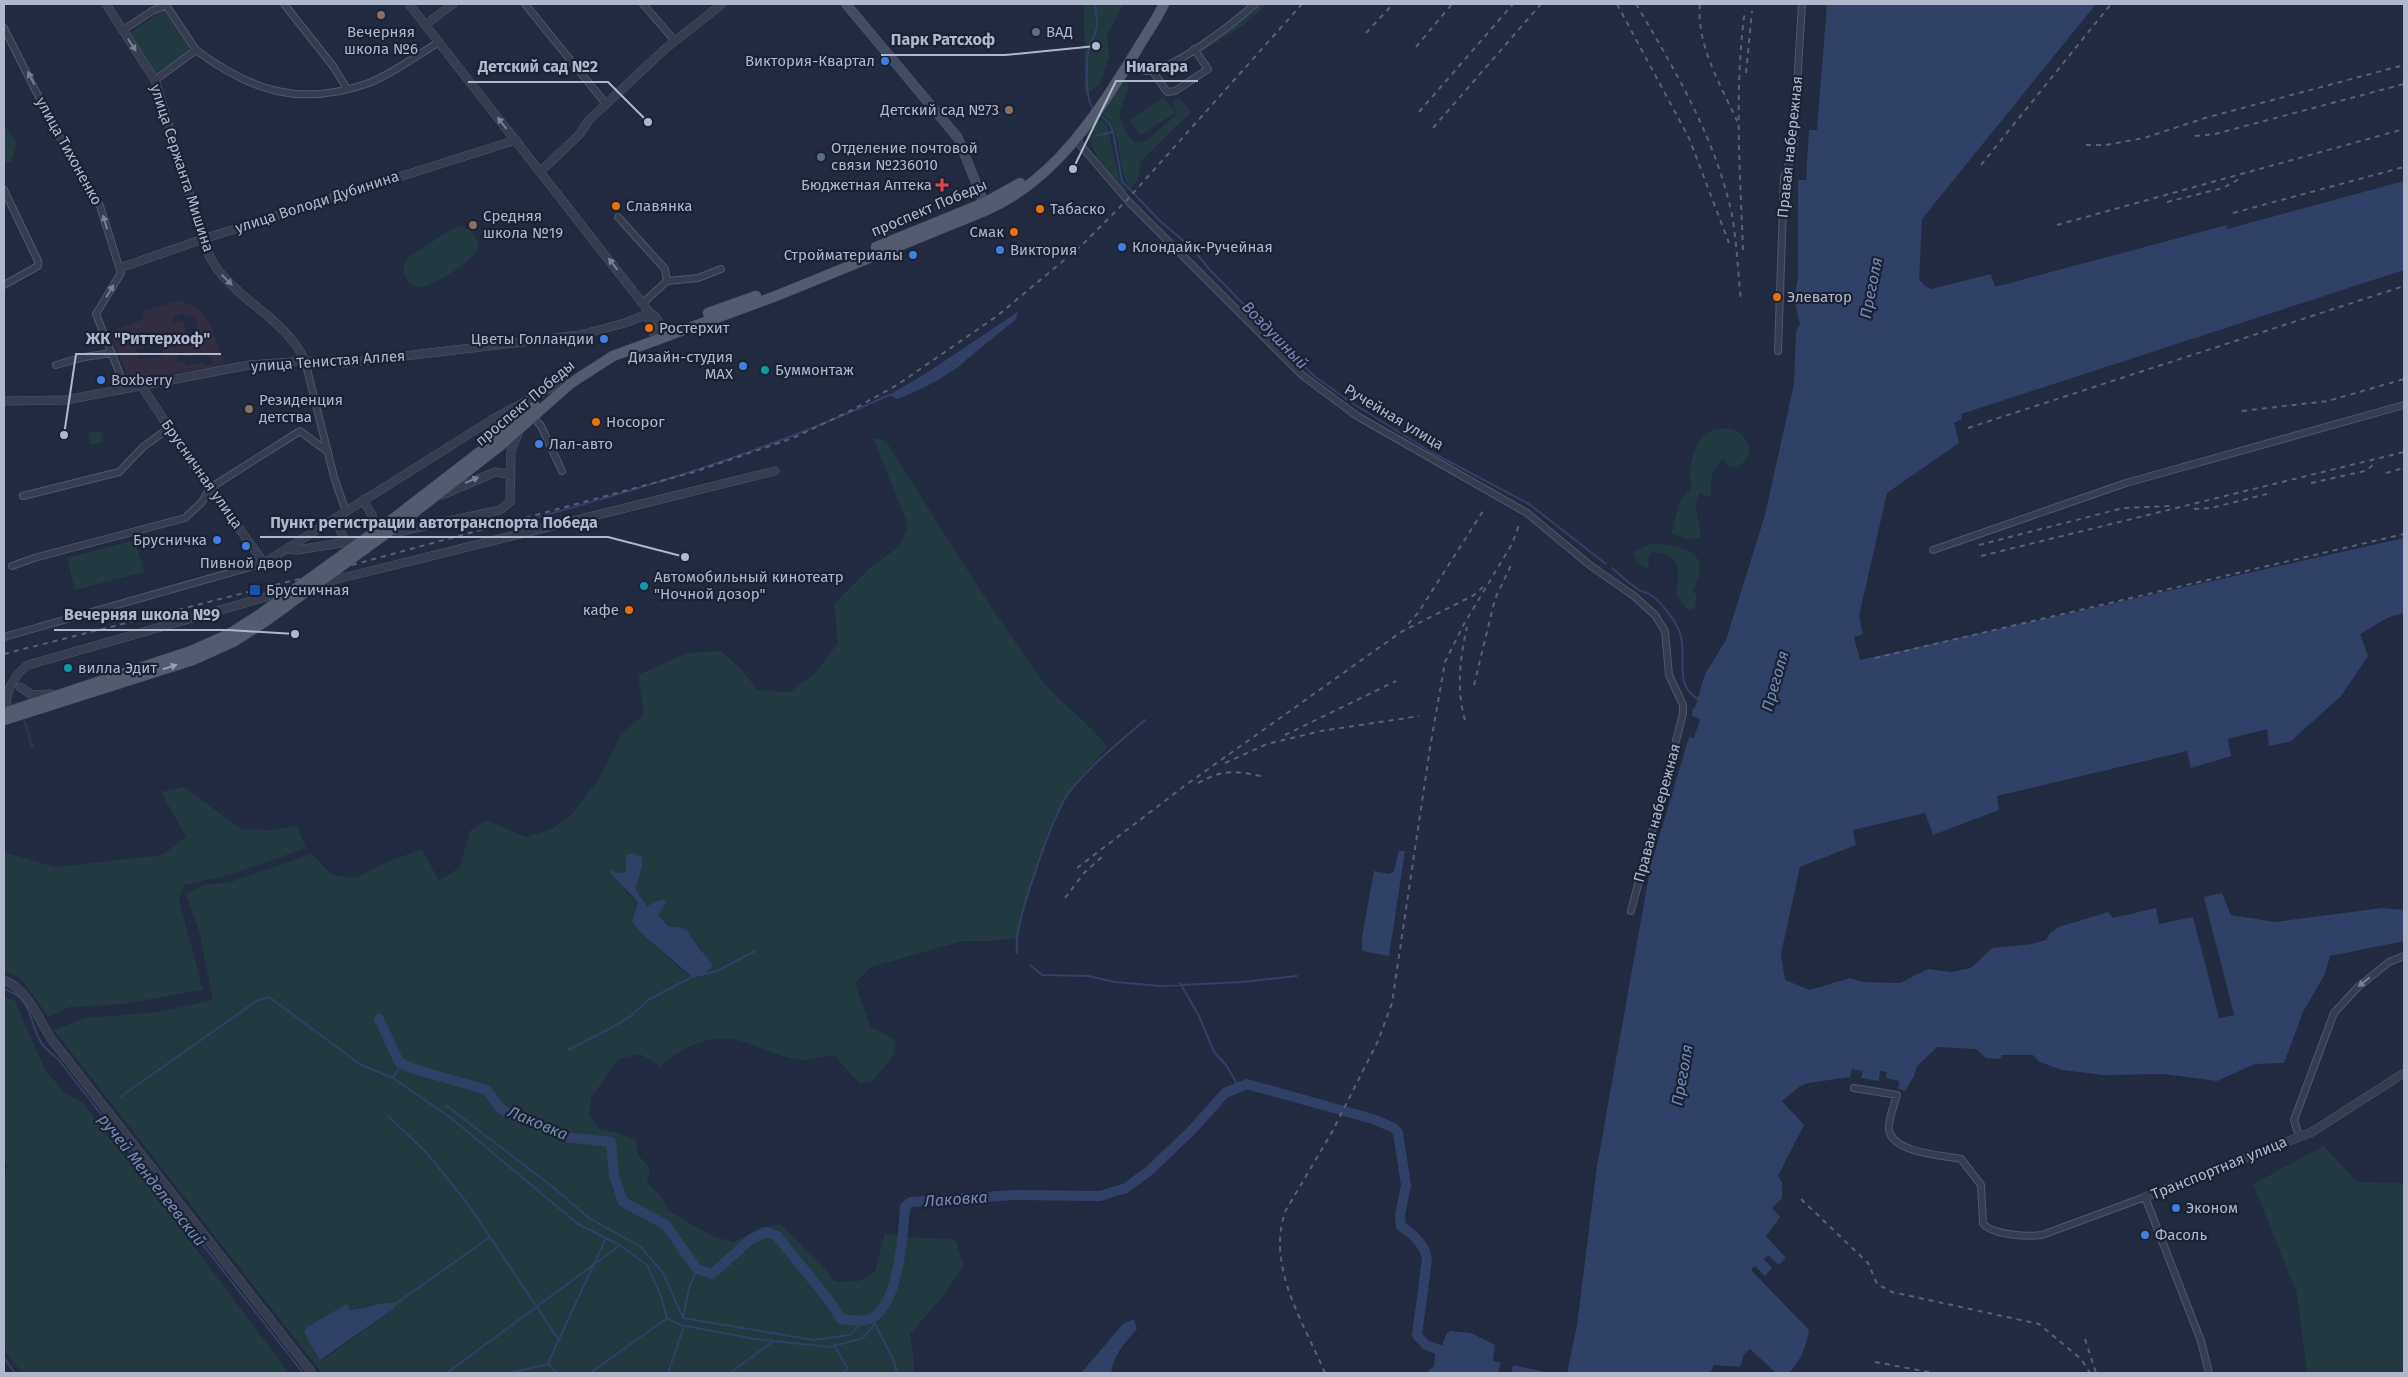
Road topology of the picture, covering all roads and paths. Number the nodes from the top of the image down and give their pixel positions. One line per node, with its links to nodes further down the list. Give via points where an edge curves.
1 (106, 4): 15 (street, улица Сержанта Мишина)
2 (284, 4): 23 (street)
3 (408, 4): 13 (street)
4 (453, 4): 13 (street)
5 (525, 4): 24 (street)
6 (643, 4): 16 (street)
7 (722, 4): 16 (street)
8 (846, 4): 29 (main road, via 958,138)
9 (1158, 4): 20 (main road, проспект Победы)
10 (1164, 4): 20 (main road, проспект Победы)
11 (1255, 4): 18 (street)
12 (1802, 4): 39 (street, Правая набережная, via 1792,151 1784,178)
13 (426, 25): 17 (street)
14 (4, 28): 32 (street, улица Тихоненко, one-way to 14, via 100,206 55,129)
15 (123, 30): 19 (street, via 166,5); 22 (street, улица Сержанта Мишина, one-way to 22)
16 (675, 41): 24 (street)
17 (439, 42): 23 (street, via 370,82); 26 (street, one-way to 17)
18 (1194, 49): 21 (street, via 1165,68); 21 (street, via 1208,69 1175,91 1167,92)
19 (196, 50): 22 (street); 23 (street, via 223,70 274,91 328,95)
20 (1126, 62): 21 (street, via 1146,71); 25 (main road, проспект Победы)
21 (1152, 70)
22 (155, 80): 31 (street, улица Сержанта Мишина)
23 (347, 89)
24 (606, 104): 27 (street)
25 (1075, 138): 29 (main road, проспект Победы, via 1024,188); 80 (street, Ручейная улица, via 1129,202 1302,375 1357,416 1527,513 1655,615 1665,631 1669,675 1683,705)
26 (516, 140): 27 (street); 31 (street, улица Володи Дубинина)
27 (541, 171): 36 (street, one-way to 27)
28 (4, 190): 35 (street, via 38,260 33,271)
29 (985, 207): 38 (main road, проспект Победы, via 776,296)
30 (618, 217): 34 (street, via 664,269)
31 (203, 239): 32 (street, улица Володи Дубинина); 41 (street, улица Сержанта Мишина, one-way to 41, via 216,268 288,333)
32 (120, 268): 40 (street, one-way to 32, via 96,314 121,273)
33 (721, 269): 34 (street, via 698,278)
34 (667, 281): 36 (street)
35 (4, 285)
36 (644, 302): 37 (street)
37 (650, 313): 38 (street, via 656,317); 41 (street, улица Тенистая Аллея, via 580,335 346,363)
38 (659, 334): 43 (main road, проспект Победы, via 613,348); 48 (main road, проспект Победы, via 585,372)
39 (1778, 351)
40 (112, 353): 42 (street); 45 (street)
41 (305, 361): 44 (street, улица Тенистая Аллея, via 250,365); 53 (street, улица Сержанта Мишина)
42 (56, 365)
43 (564, 380): 49 (street, проспект Победы); 52 (main road, проспект Победы)
44 (141, 384): 45 (street, улица Тенистая Аллея); 50 (street, Брусничная улица)
45 (125, 387): 46 (street, улица Тенистая Аллея, via 66,400)
46 (4, 402)
47 (2404, 405): 69 (street, via 2126,482)
48 (533, 417): 51 (main road, проспект Победы); 54 (street, via 541,426)
49 (490, 421): 52 (street, via 498,428); 60 (street, проспект Победы)
50 (170, 428): 57 (street, Брусничная улица); 58 (street, via 143,447 119,472)
51 (521, 428): 56 (street, via 512,446); 59 (main road, проспект Победы)
52 (495, 440): 63 (main road, проспект Победы)
53 (328, 452): 57 (street, via 300,430); 61 (street, улица Сержанта Мишина)
54 (562, 472)
55 (775, 472): 72 (street)
56 (511, 478): 59 (street, one-way to 56, via 495,472 508,474); 65 (street, via 510,502 500,510)
57 (210, 488): 70 (street, Брусничная улица); 71 (street, via 202,502 185,518)
58 (23, 496)
59 (434, 498): 63 (main road, проспект Победы)
60 (363, 500): 61 (street, проспект Победы); 64 (street)
61 (346, 512): 62 (street, проспект Победы)
62 (336, 519): 67 (street); 68 (street, проспект Победы)
63 (398, 520): 77 (main road, проспект Победы, bridge, via 229,634 190,651); 78 (main road, проспект Победы, one-way to 63, bridge, via 193,660 233,642 266,621)
64 (374, 526)
65 (397, 532)
66 (354, 541): 67 (street, проспект Победы)
67 (345, 542): 68 (street, проспект Победы)
68 (287, 549): 70 (street, проспект Победы)
69 (1933, 550)
70 (264, 563): 74 (street)
71 (12, 566)
72 (330, 581)
73 (283, 592): 75 (street, via 28,665)
74 (4, 637)
75 (17, 675): 76 (street); 79 (street, проспект Победы, via 6,702)
76 (20, 687): 77 (street, via 32,695); 78 (street)
77 (57, 695): 78 (main road, проспект Победы)
78 (26, 709): 79 (main road, проспект Победы)
79 (5, 714)
80 (1683, 714): 81 (street, Правая набережная)
81 (1631, 911)
82 (2404, 956): 86 (street, Транспортная улица, one-way to 86, via 2389,962 2366,980 2334,1013 2294,1120)
83 (4, 980): 88 (street, via 25,994 52,1040)
84 (2404, 1073): 86 (street, Транспортная улица, via 2312,1132)
85 (1854, 1088): 87 (street, via 1897,1095 1889,1128 1892,1139 1904,1148 1961,1158 1981,1186 1983,1223 1993,1231 2032,1236 2042,1234)
86 (2299, 1136): 87 (street, Транспортная улица)
87 (2145, 1197): 89 (street, Транспортная улица, via 2201,1341)
88 (312, 1373)
89 (2209, 1373)

